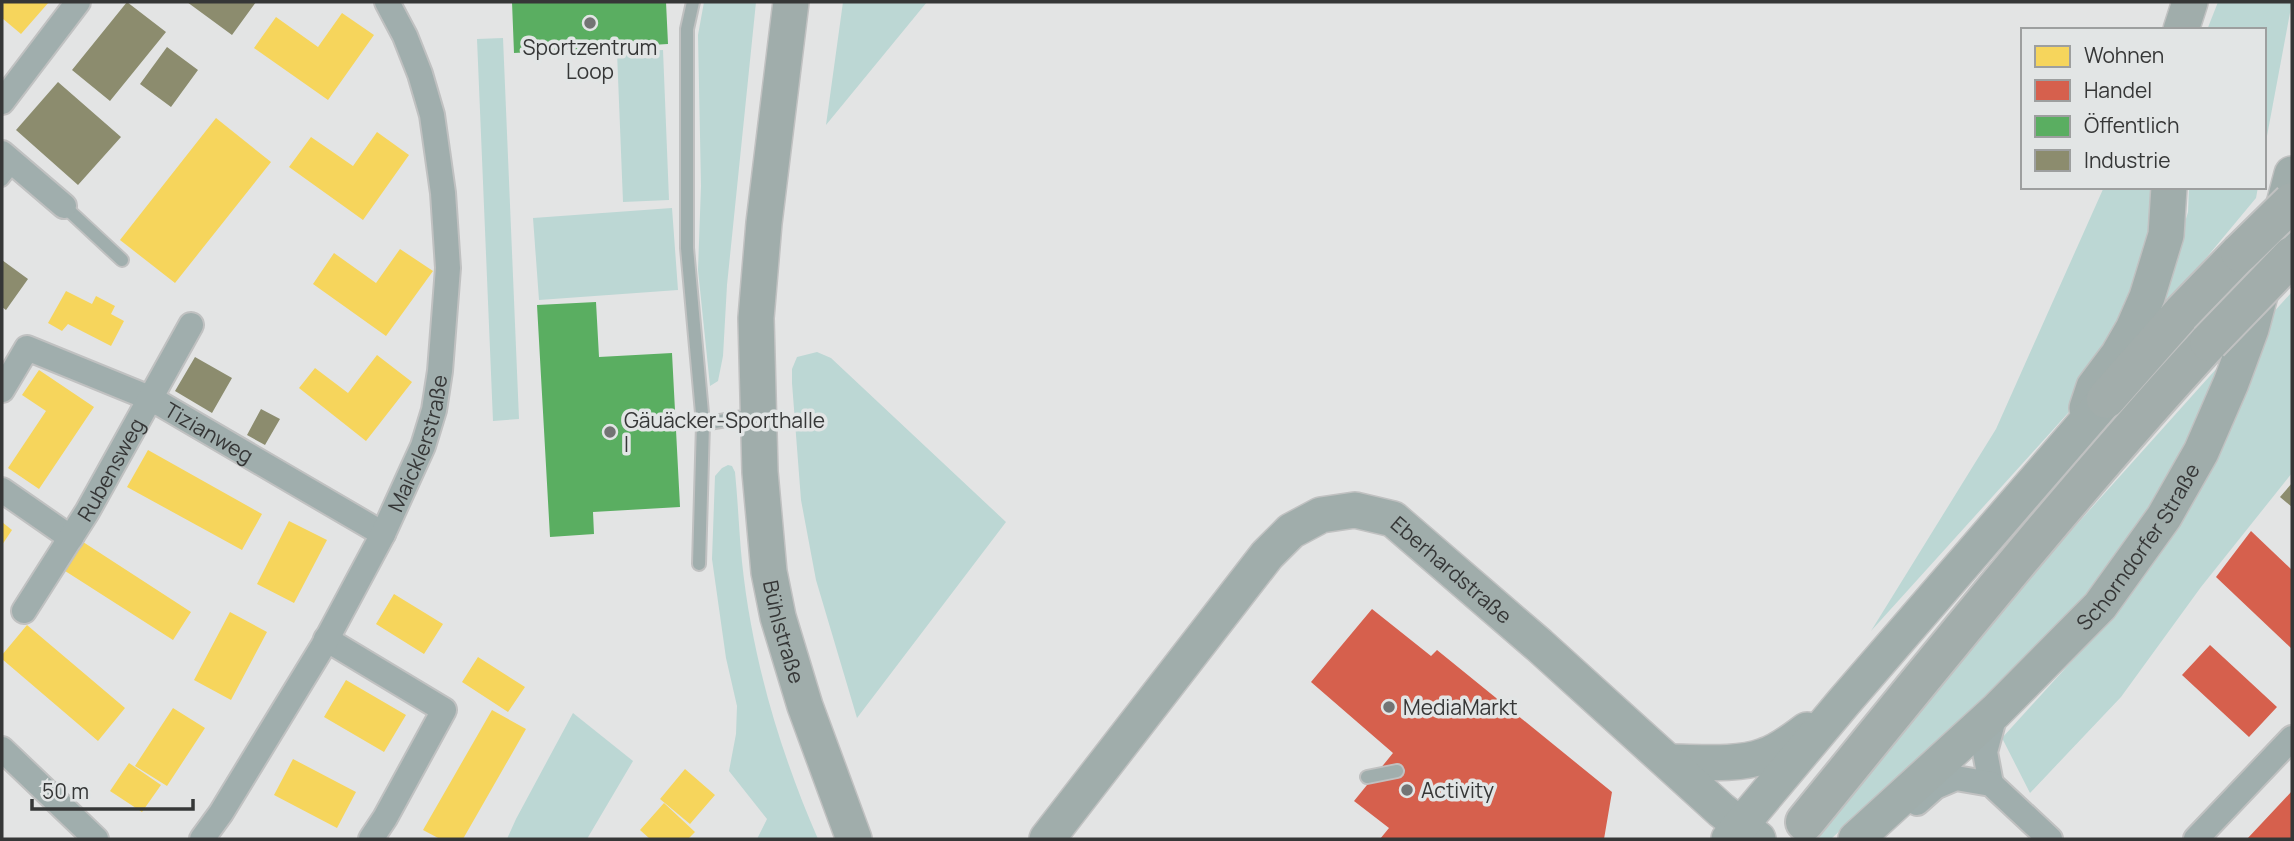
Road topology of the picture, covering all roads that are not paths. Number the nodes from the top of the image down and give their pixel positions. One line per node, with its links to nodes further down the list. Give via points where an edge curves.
1 (78, 2): 7 (street)
2 (387, 2): 23 (street, Maicklerstraße, via 405,36 432,115 448,268 434,410 423,446)
3 (693, 2): 20 (lane, via 687,29 687,248)
4 (791, 2): 19 (main road, Bühlstraße, via 760,263 756,318)
5 (2190, 2): 6 (main road)
6 (2182, 28)
7 (2, 102)
8 (6, 166): 12 (street)
9 (2292, 174): 29 (main road, Schorndorfer Straße, via 2251,329 2195,463 2164,517 2100,606)
10 (2169, 189): 21 (main road, via 2166,235 2147,297 2123,346 2094,387)
11 (2292, 202): 18 (highway, bridge, via 2182,313)
12 (64, 206): 14 (lane)
13 (2292, 256): 36 (highway, bridge, via 2149,408)
14 (122, 260)
15 (191, 325): 17 (street, Rubensweg)
16 (2, 390): 17 (street, Tizianweg, via 27,348)
17 (152, 399): 23 (street, Tizianweg); 24 (street, Rubensweg)
18 (2106, 399): 21 (main road)
19 (759, 415): 20 (lane); 41 (main road, Bühlstraße, via 767,547 778,617)
20 (704, 424): 25 (lane)
21 (2081, 428): 28 (main road)
22 (2, 490): 24 (street, Rubensweg)
23 (383, 534): 27 (street, Maicklerstraße)
24 (71, 538): 26 (street, Rubensweg)
25 (699, 564)
26 (24, 611)
27 (326, 639): 39 (street, Maicklerstraße); 40 (street, via 444,710)
28 (1843, 703): 32 (main road, via 1766,756); 37 (main road)
29 (1996, 711): 35 (street, via 1985,752); 43 (main road, Schorndorfer Straße)
30 (2292, 738): 46 (street)
31 (2, 750): 38 (street)
32 (1669, 762): 37 (main road, Eberhardstraße); 42 (main road, Eberhardstraße, via 1393,519 1355,510 1321,515 1292,531 1267,555)
33 (1397, 771): 34 (lane)
34 (1367, 777)
35 (1991, 784): 44 (street, via 1956,778 1935,787); 45 (street)
36 (1798, 831)
37 (1742, 835)
38 (96, 839)
39 (202, 839)
40 (371, 839)
41 (854, 839)
42 (1047, 839)
43 (1856, 839)
44 (1877, 839)
45 (2050, 839)
46 (2196, 839)

